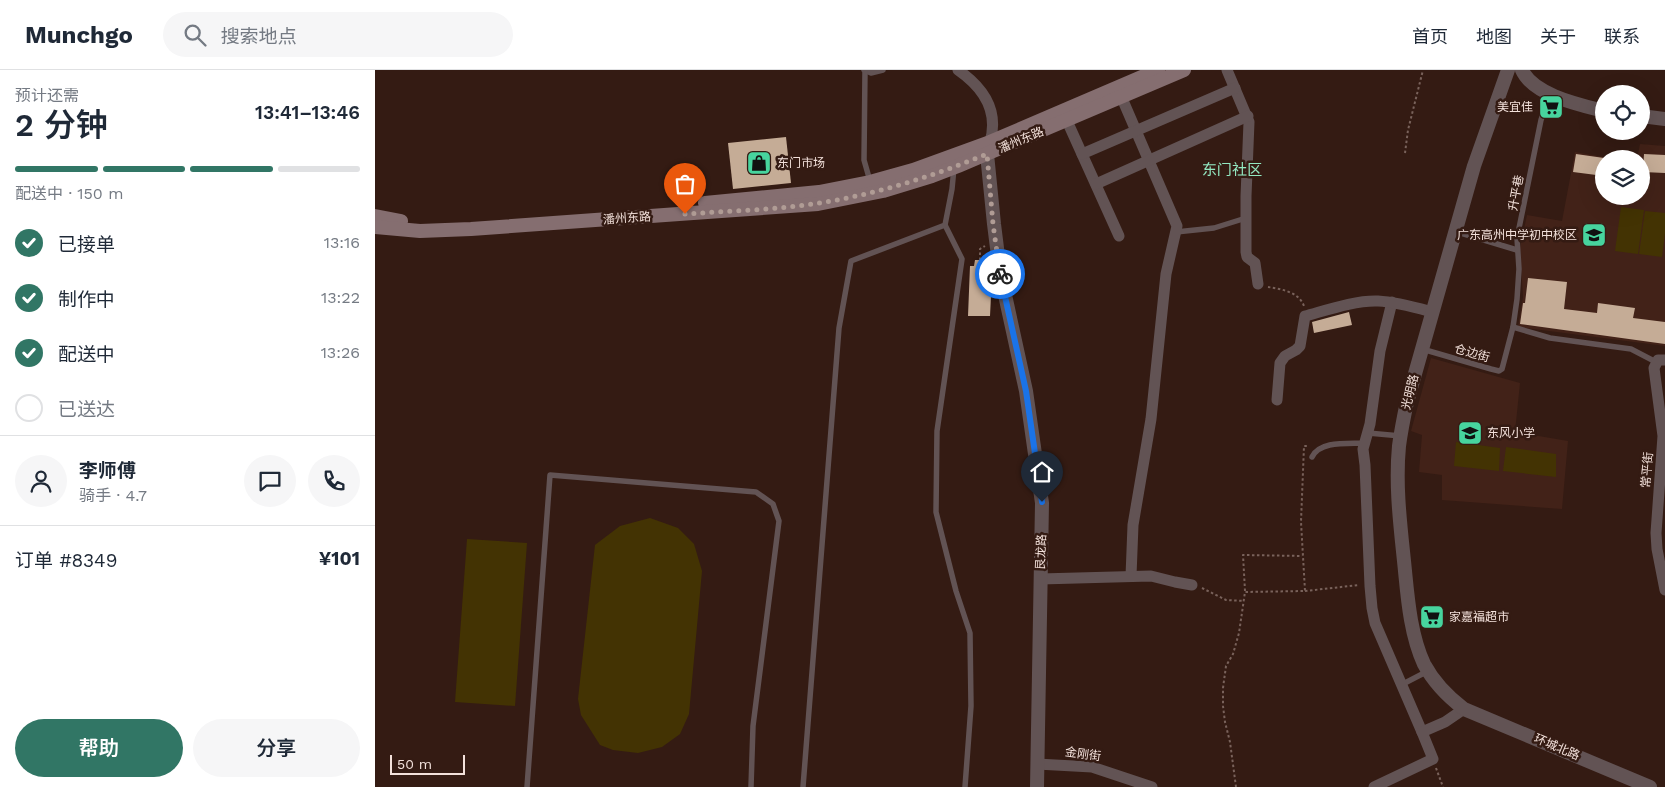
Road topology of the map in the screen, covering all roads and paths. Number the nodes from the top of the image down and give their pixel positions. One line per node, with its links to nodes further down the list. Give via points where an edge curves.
1 (865, 70): 2 (lane); 25 (lane, via 864,160)
2 (883, 70)
3 (959, 70): 19 (street, via 972,79 984,94 994,128)
4 (1158, 70): 11 (main road, 潘州东路)
5 (1184, 70): 11 (main road, 潘州东路)
6 (1227, 70): 10 (street)
7 (1423, 70): 20 (path)
8 (1509, 70): 30 (street, 光明路)
9 (1522, 70): 12 (street, via 1533,84)
10 (1235, 88): 15 (street); 18 (street)
11 (1119, 92): 14 (main road, 潘州东路); 18 (street)
12 (1550, 94): 13 (street); 34 (lane, 升平巷, via 1542,114)
13 (1595, 109)
14 (1064, 115): 19 (main road, 潘州东路); 21 (street)
15 (1248, 116): 23 (street); 27 (street)
16 (1650, 117): 17 (street)
17 (1665, 119)
18 (1136, 131): 21 (street); 23 (street)
19 (989, 148): 22 (main road, 潘州东路); 50 (street, 艮龙路, via 993,224 1000,272 1026,391 1042,502)
20 (1405, 152)
21 (1083, 154): 24 (street)
22 (954, 161): 25 (main road, 潘州东路, via 932,176); 28 (lane)
23 (1149, 161): 24 (street); 31 (street, via 1176,224)
24 (1096, 184): 32 (street)
25 (872, 187): 26 (main road, 潘州东路, via 487,220 420,222); 29 (main road, 潘州东路, via 817,204 787,207 427,230)
26 (375, 216)
27 (1246, 218): 31 (lane, via 1214,228); 36 (street, via 1246,254 1255,263)
28 (945, 225): 65 (lane, via 851,262 839,338); 66 (lane, via 961,259 937,431 936,512 956,591 971,633 971,706)
29 (375, 227)
30 (1454, 231): 34 (lane); 38 (street, 光明路)
31 (1176, 232): 49 (street, via 1167,274 1151,419 1133,525)
32 (1119, 236)
33 (980, 249): 35 (path)
34 (1517, 250): 40 (lane, 升平巷, via 1518,285)
35 (980, 260)
36 (1258, 284): 39 (path, via 1298,297 1303,302)
37 (1392, 302): 38 (street); 39 (street, via 1369,301); 45 (street, via 1377,366)
38 (1432, 312): 41 (street, 光明路)
39 (1305, 316): 43 (street, via 1300,346 1280,363)
40 (1513, 327): 41 (lane, 仓边街, via 1501,371); 42 (lane, via 1550,338 1631,348)
41 (1422, 349): 44 (street, 光明路)
42 (1661, 361): 53 (street, 常平街, via 1654,368 1663,436 1656,533)
43 (1277, 400)
44 (1401, 436): 45 (lane); 57 (street, 光明路, via 1399,505 1407,589 1413,630)
45 (1367, 438): 46 (lane); 51 (street, via 1363,452)
46 (1327, 446): 47 (lane, via 1318,449); 48 (path, via 1304,446)
47 (1312, 457)
48 (1302, 556): 54 (path, via 1243,555); 55 (path)
49 (1131, 576): 50 (street); 52 (street, via 1151,576)
50 (1040, 579): 62 (street, 艮龙路)
51 (1370, 584): 55 (path); 58 (street, via 1375,623)
52 (1192, 585): 56 (path, via 1226,600)
53 (1665, 590)
54 (1245, 592): 55 (path); 56 (path)
55 (1305, 592)
56 (1244, 601): 69 (path, via 1239,633 1226,666 1223,688 1225,722)
57 (1428, 671): 58 (lane); 59 (street, 光明路, via 1438,686)
58 (1401, 685): 60 (street)
59 (1464, 709): 60 (street); 72 (street, 环城北路)
60 (1422, 732): 61 (street)
61 (1433, 759): 70 (street); 71 (path)
62 (1037, 764): 67 (street, 艮龙路); 68 (street, 金刚街, via 1092,767)
63 (527, 787): 64 (lane, via 550,475 756,492 773,504 779,521 753,726)
64 (751, 787)
65 (803, 787)
66 (965, 787)
67 (1037, 787)
68 (1152, 787)
69 (1237, 787)
70 (1374, 787)
71 (1443, 787)
72 (1650, 787)

